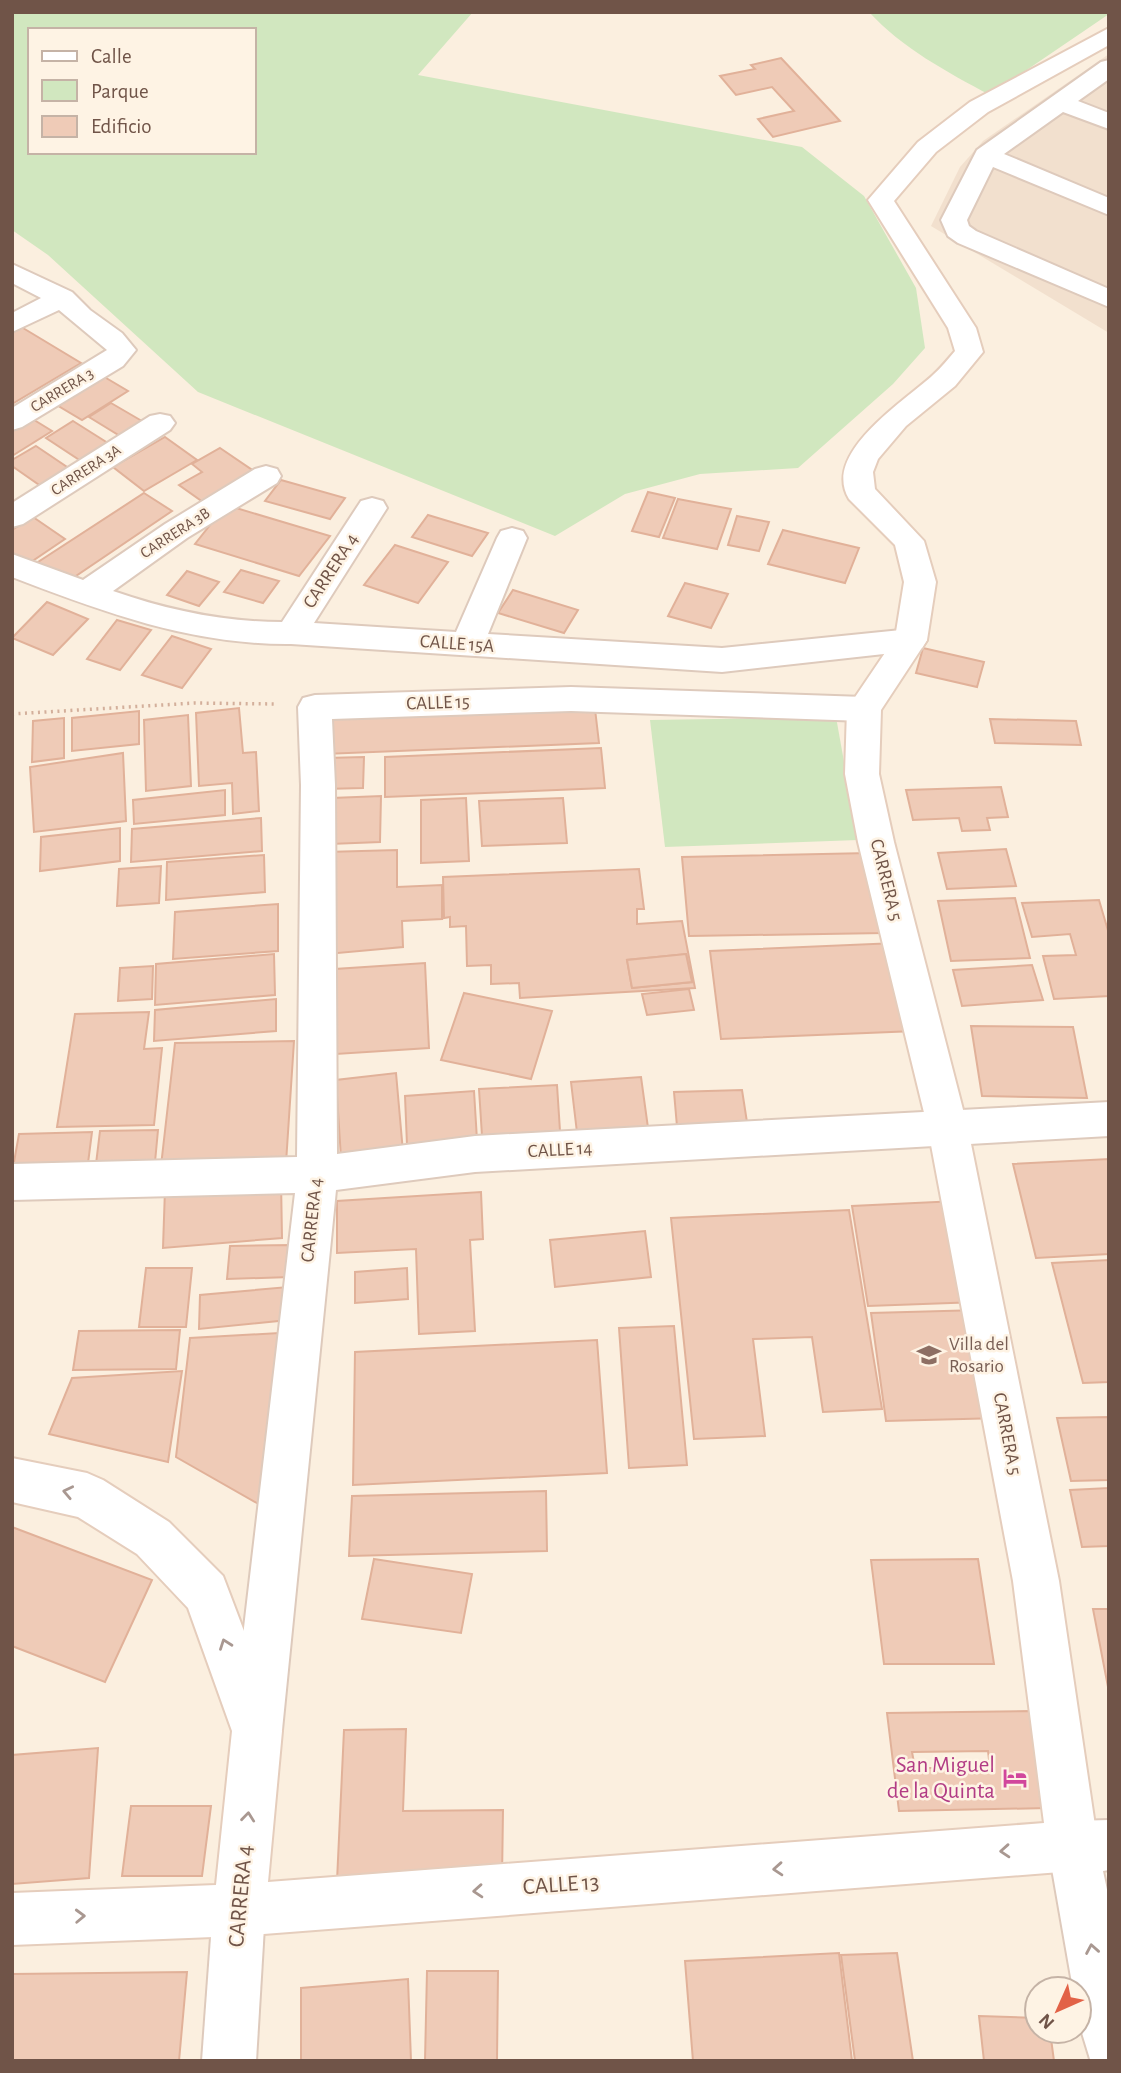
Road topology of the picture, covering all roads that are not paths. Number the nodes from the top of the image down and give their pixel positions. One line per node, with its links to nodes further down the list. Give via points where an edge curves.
1 (1105, 41): 20 (street, via 979,107 927,147 881,200 962,328 969,352 945,380 896,420 864,456 858,472 860,492 909,541 920,582)
2 (1109, 67): 3 (street)
3 (1061, 103): 4 (street); 5 (street)
4 (1109, 122)
5 (986, 155): 6 (street); 9 (street, via 954,220 957,230)
6 (1109, 207)
7 (12, 272): 8 (street)
8 (62, 298): 10 (street); 11 (street, CARRERA 3, via 122,350 113,360)
9 (1109, 299)
10 (12, 324)
11 (12, 421)
12 (160, 423): 15 (street, CARRERA 3A)
13 (266, 476): 18 (street, CARRERA 3B)
14 (372, 508): 19 (street, CARRERA 4)
15 (12, 517)
16 (512, 538): 21 (street)
17 (12, 565): 18 (street, CALLE 15A)
18 (86, 594): 19 (street, CALLE 15A, via 189,626 254,636)
19 (291, 634): 21 (street, CALLE 15A)
20 (911, 640): 21 (street, CALLE 15A, via 722,660); 23 (street)
21 (467, 645)
22 (315, 707): 23 (street, CALLE 15, via 572,699); 26 (street, CARRERA 4)
23 (864, 709): 25 (street, CARRERA 5, via 862,774)
24 (1109, 1119): 25 (street, CALLE 14)
25 (948, 1129): 26 (street, CALLE 14, via 475,1154); 30 (street, CARRERA 5)
26 (317, 1174): 27 (street, CALLE 14); 29 (street, CARRERA 4)
27 (12, 1182)
28 (12, 1480): 29 (street, CARRERA 4, one-way to 28, via 206,1593 153,1538 87,1496)
29 (257, 1731): 31 (street, CARRERA 4, one-way to 29)
30 (1091, 1845): 31 (street, CALLE 13, one-way to 31); 33 (street, CARRERA 5, one-way to 30)
31 (239, 1910): 32 (street, CALLE 13, one-way to 31); 34 (street, CARRERA 4)
32 (12, 1919)
33 (1109, 2040)
34 (229, 2061)

